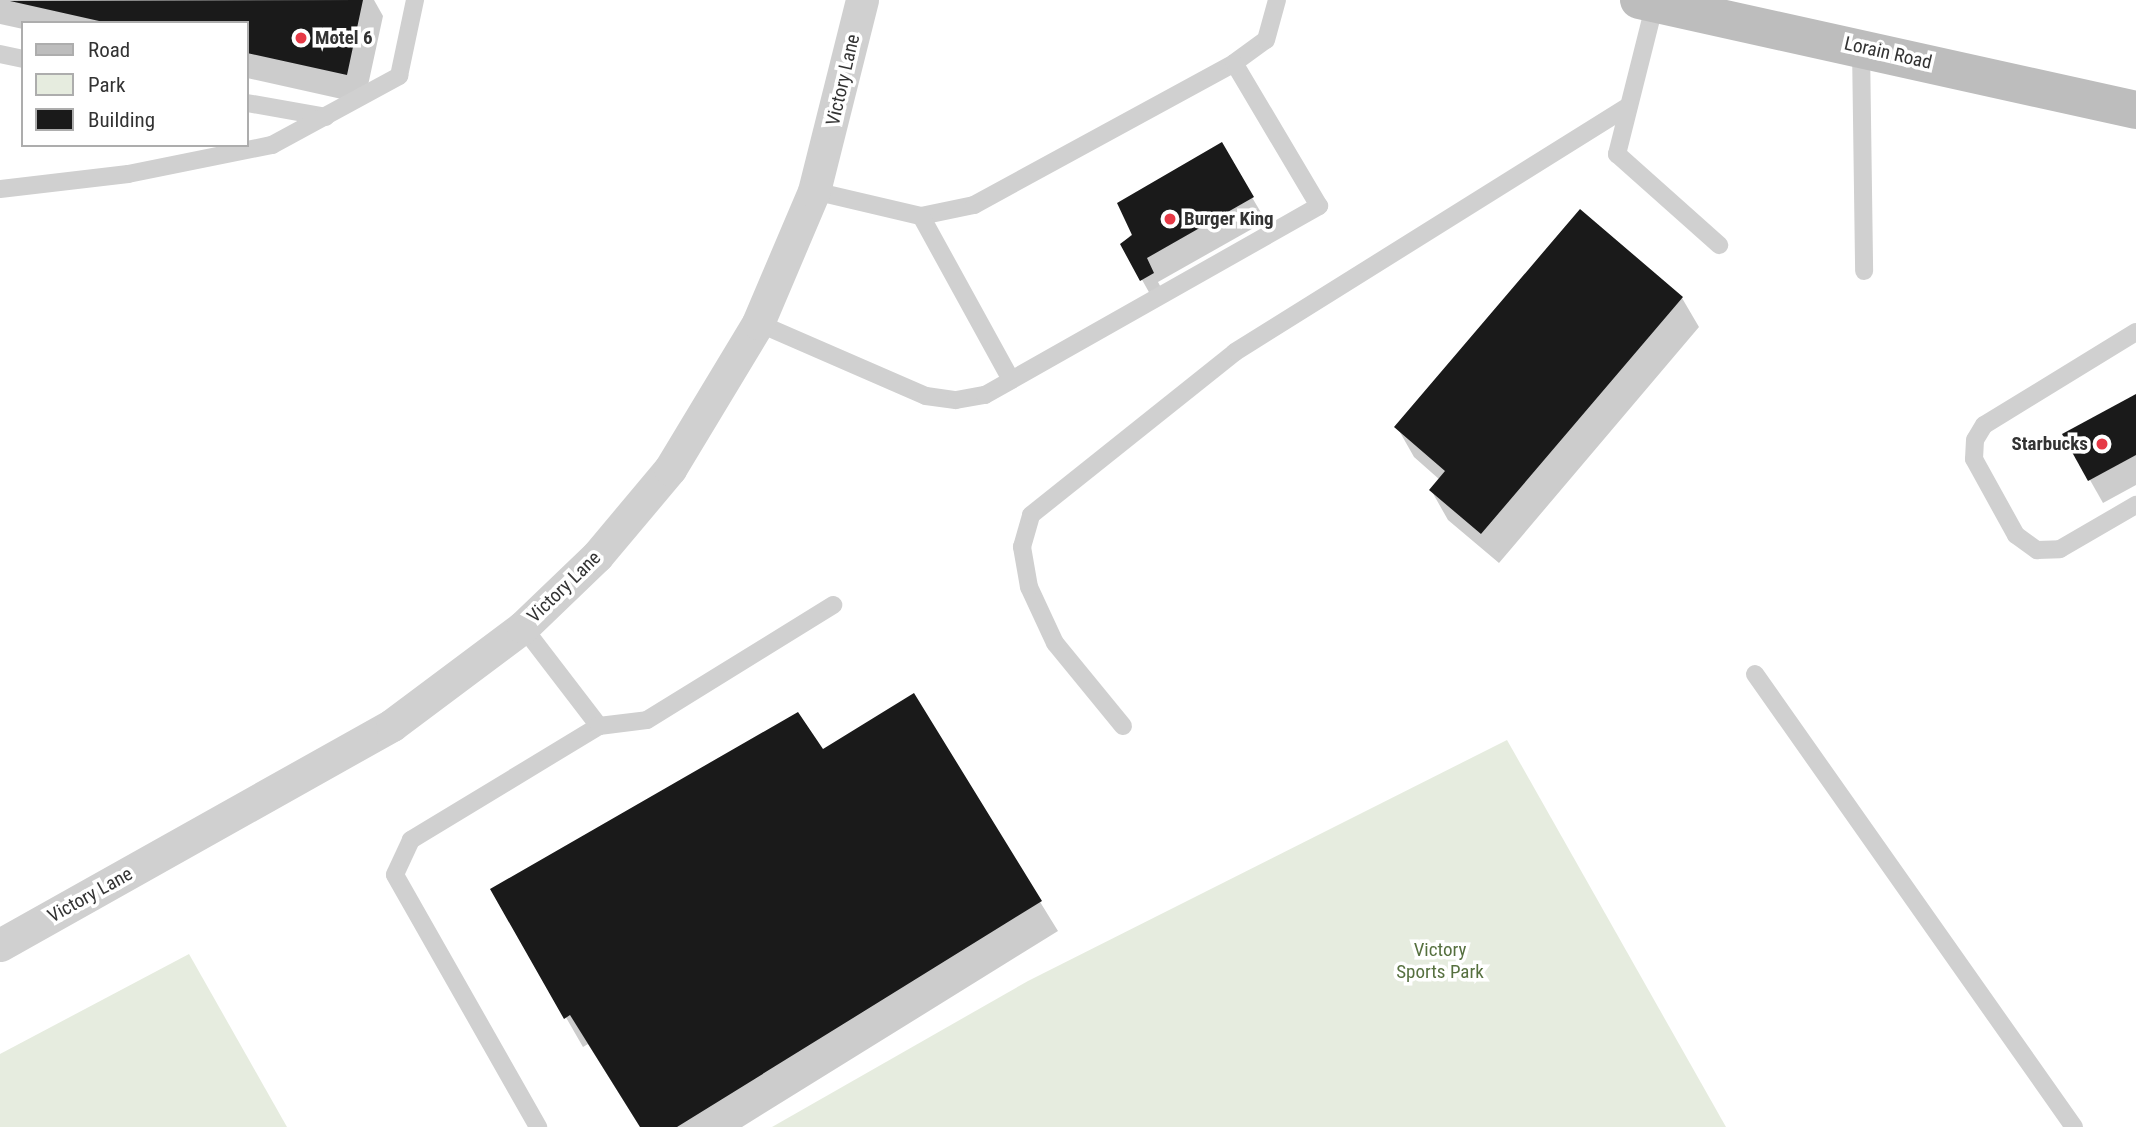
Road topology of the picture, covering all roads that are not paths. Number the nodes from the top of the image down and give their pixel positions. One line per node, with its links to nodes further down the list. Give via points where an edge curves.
1 (415, 0): 13 (lane, via 400,76)
2 (862, 0): 15 (street, Victory Lane)
3 (1277, 0): 9 (lane, via 1266,40)
4 (1647, 2): 5 (main road, Lorain Road); 11 (lane)
5 (1720, 8): 6 (main road, Lorain Road)
6 (1861, 47): 12 (main road, Lorain Road); 18 (lane)
7 (0, 54): 8 (lane)
8 (21, 59)
9 (1234, 63): 16 (lane, via 974,205); 21 (lane, via 1319,206)
10 (248, 103): 13 (lane)
11 (1629, 106): 17 (lane, via 1617,154); 27 (lane, via 1235,352 1031,515 1022,547 1029,587 1055,643)
12 (2136, 110)
13 (326, 117): 14 (lane, via 272,145 128,174)
14 (0, 189)
15 (814, 191): 16 (lane); 19 (street, Victory Lane)
16 (921, 216): 21 (lane)
17 (1718, 245)
18 (1864, 271)
19 (758, 323): 21 (lane, via 926,396 956,400 985,395); 24 (street, Victory Lane, via 670,469 597,556)
20 (2136, 332): 22 (lane, via 1984,425 1975,440 1974,459 2016,535 2037,550 2060,549)
21 (1011, 380)
22 (2136, 505)
23 (833, 605): 26 (lane, via 647,720)
24 (523, 627): 26 (lane); 28 (street, Victory Lane, via 392,726)
25 (1755, 674): 30 (lane)
26 (599, 726): 29 (lane, via 411,840 395,875)
27 (1123, 726)
28 (0, 945)
29 (538, 1127)
30 (2074, 1127)

